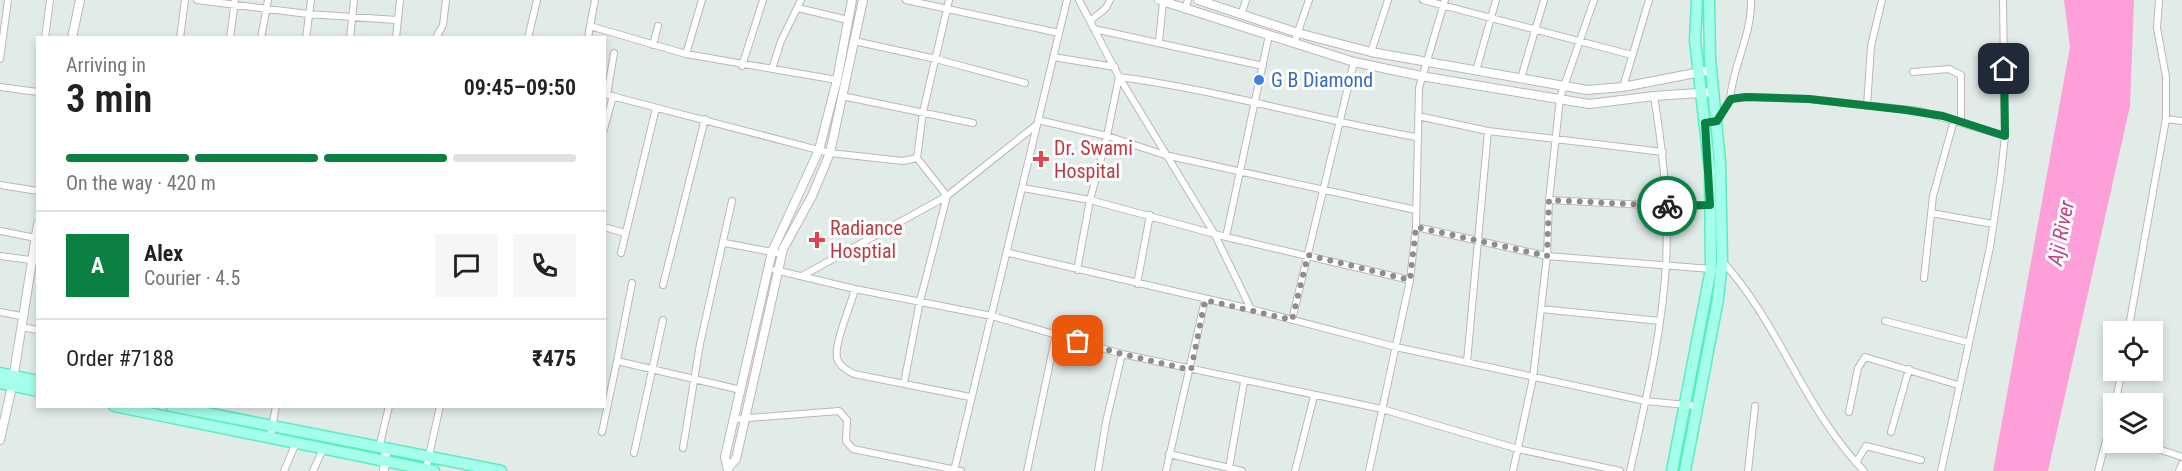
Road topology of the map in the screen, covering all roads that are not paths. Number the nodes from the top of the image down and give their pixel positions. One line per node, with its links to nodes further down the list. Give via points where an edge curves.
1 (8, 0): 80 (street)
2 (50, 0): 59 (street)
3 (80, 0): 60 (street)
4 (185, 0): 61 (street)
5 (196, 0): 39 (street)
6 (268, 0): 42 (street)
7 (311, 0): 45 (street)
8 (354, 0): 47 (street)
9 (400, 0): 50 (street)
10 (446, 0): 67 (street, via 443,26)
11 (537, 0): 68 (street)
12 (595, 0): 52 (street)
13 (702, 0): 77 (street)
14 (763, 0): 84 (street)
15 (801, 0): 43 (street)
16 (852, 0): 49 (street)
17 (863, 0): 70 (street)
18 (906, 0): 44 (street)
19 (949, 0): 44 (street)
20 (1067, 0): 56 (street)
21 (1079, 0): 51 (street)
22 (1110, 0): 51 (street)
23 (1198, 0): 46 (street)
24 (1246, 0): 46 (street)
25 (1309, 0): 57 (street)
26 (1388, 0): 75 (street)
27 (1424, 0): 40 (street)
28 (1496, 0): 48 (street)
29 (1544, 0): 55 (street)
30 (1594, 0): 72 (street)
31 (1649, 0): 78 (street)
32 (1697, 0): 90 (main road)
33 (1709, 0): 88 (main road)
34 (1751, 0): 107 (street, via 1749,30 1735,68)
35 (1882, 0): 109 (street, via 1871,46)
36 (2003, 0): 126 (street)
37 (2159, 0): 115 (street, via 2157,37 2166,78)
38 (1161, 1): 41 (street); 71 (street)
39 (234, 2): 42 (street); 62 (street)
40 (1444, 3): 48 (street); 83 (street)
41 (1187, 5): 58 (street)
42 (267, 8): 45 (street); 63 (street)
43 (798, 8): 49 (street); 87 (street)
44 (948, 9): 56 (street); 81 (street)
45 (308, 14): 47 (street); 64 (street)
46 (1241, 15): 57 (street)
47 (352, 17): 50 (street); 65 (street)
48 (1490, 18): 55 (street); 89 (street)
49 (848, 20): 95 (street)
50 (397, 21): 66 (street)
51 (1090, 21): 54 (street)
52 (590, 26): 69 (street); 74 (street)
53 (658, 26): 74 (street)
54 (1094, 29): 71 (street); 86 (street)
55 (1537, 30): 72 (street); 94 (street)
56 (1059, 33): 79 (street)
57 (1298, 33): 73 (street); 75 (street)
58 (1269, 35): 73 (street); 85 (street)
59 (45, 36)
60 (72, 36)
61 (180, 36)
62 (230, 36)
63 (261, 36)
64 (306, 36)
65 (350, 36)
66 (396, 36)
67 (437, 36)
68 (528, 36)
69 (588, 36)
70 (854, 41): 81 (street); 104 (street)
71 (1159, 41): 85 (street)
72 (1582, 42): 78 (street); 97 (street)
73 (1294, 43): 82 (street)
74 (653, 45): 77 (street)
75 (1371, 52): 83 (street)
76 (614, 53): 103 (street)
77 (686, 54): 84 (street)
78 (1632, 55): 99 (street)
79 (1053, 57): 86 (street); 120 (street)
80 (0, 59)
81 (936, 59): 96 (street); 112 (street)
82 (1354, 62): 92 (street); 121 (street)
83 (1426, 63): 89 (street); 92 (street)
84 (742, 66): 87 (street)
85 (1263, 66): 108 (street)
86 (1115, 67): 93 (street)
87 (772, 69): 95 (street)
88 (1711, 70): 90 (street); 101 (main road)
89 (1476, 71): 94 (street)
90 (1698, 72): 99 (street); 102 (main road)
91 (1913, 72): 123 (street, via 1949,69 1961,75)
92 (1421, 76): 106 (street); 113 (street)
93 (1119, 77): 108 (street, via 1168,83); 125 (street); 132 (street)
94 (1521, 78): 97 (street)
95 (837, 80): 129 (street)
96 (1025, 83)
97 (1566, 86): 99 (street, via 1587,90); 106 (street)
98 (0, 87): 100 (street)
99 (1623, 87)
100 (36, 92)
101 (1713, 92): 102 (street); 117 (main road)
102 (1701, 93): 105 (street); 122 (main road)
103 (608, 95): 110 (street); 111 (street)
104 (842, 96): 112 (street); 131 (street)
105 (1654, 96): 106 (street, via 1597,105); 130 (street)
106 (1560, 98): 128 (street)
107 (1731, 99): 109 (street, via 1809,99); 117 (street)
108 (1253, 103): 121 (street); 134 (street)
109 (1867, 106): 116 (street, via 1920,111)
110 (656, 108): 114 (street); 152 (street)
111 (606, 112)
112 (923, 112): 119 (street); 133 (street)
113 (1418, 116): 124 (street); 127 (street)
114 (705, 119): 129 (street); 176 (street)
115 (2166, 119): 118 (street); 189 (street)
116 (1954, 120): 123 (street); 146 (street)
117 (1717, 121): 122 (street); 167 (main road)
118 (2182, 121)
119 (973, 123)
120 (1036, 123): 125 (street); 136 (street); 139 (street)
121 (1338, 123): 127 (street); 137 (street)
122 (1705, 123): 143 (main road)
123 (1961, 123): 126 (street)
124 (1488, 131): 128 (street); 156 (street)
125 (1107, 136): 132 (street); 140 (street)
126 (2005, 136): 148 (street)
127 (1416, 137): 145 (street)
128 (1555, 140): 130 (street); 141 (street)
129 (819, 150): 131 (street); 158 (street)
130 (1663, 152): 144 (street)
131 (830, 153): 133 (street, via 903,161); 161 (street)
132 (1165, 155): 134 (street); 153 (street)
133 (917, 158): 139 (street)
134 (1239, 171): 137 (street); 154 (street)
135 (0, 184): 138 (street)
136 (1023, 188): 140 (street); 160 (street)
137 (1325, 190): 145 (street); 162 (street)
138 (36, 191)
139 (947, 196): 171 (street); 179 (street)
140 (1090, 200): 147 (street); 170 (street)
141 (1549, 200): 144 (street); 164 (street)
142 (732, 201): 157 (street)
143 (1710, 205): 144 (street); 167 (main road)
144 (1665, 206): 166 (street)
145 (1416, 210): 149 (street)
146 (1931, 213): 148 (street); 172 (street)
147 (1149, 215): 153 (street); 175 (street)
148 (1992, 224): 193 (street)
149 (1416, 227): 156 (street); 173 (street)
150 (606, 228): 152 (street)
151 (0, 231): 155 (street)
152 (625, 233): 159 (street)
153 (1214, 233): 154 (street); 180 (street)
154 (1226, 237): 162 (street)
155 (36, 238): 165 (street)
156 (1477, 242): 164 (street); 197 (street)
157 (725, 243): 158 (street); 203 (street)
158 (772, 252): 161 (street); 168 (street)
159 (621, 253)
160 (1009, 253): 170 (street); 184 (street)
161 (782, 254): 169 (street)
162 (1308, 255): 173 (street); 186 (street)
163 (0, 256): 165 (street)
164 (1547, 256): 166 (street); 181 (street)
165 (35, 260): 183 (street)
166 (1666, 264): 167 (street); 187 (street)
167 (1718, 267): 215 (main road); 216 (main road); 242 (street, via 1757,306 1810,401)
168 (768, 268): 169 (street); 211 (street)
169 (778, 270): 171 (street); 225 (street)
170 (1077, 270): 175 (street)
171 (802, 276): 177 (street)
172 (1924, 278)
173 (1410, 280): 194 (street)
174 (632, 283): 196 (street)
175 (1137, 284): 178 (street)
176 (663, 285)
177 (855, 290): 179 (street); 208 (street, via 837,359 854,374)
178 (1205, 300): 180 (street); 200 (street)
179 (920, 301): 184 (street); 208 (street)
180 (1251, 309): 186 (street)
181 (1541, 309): 187 (street); 202 (street)
182 (0, 312): 183 (street)
183 (21, 316): 190 (street)
184 (992, 316): 192 (street); 213 (street)
185 (663, 320): 199 (street)
186 (1292, 320): 194 (street)
187 (1660, 321): 214 (street)
188 (1885, 321): 193 (street)
189 (2130, 321)
190 (21, 327): 191 (street); 204 (street)
191 (36, 330)
192 (1056, 334): 195 (street); 251 (street)
193 (1967, 342): 209 (street)
194 (1396, 347): 197 (street); 223 (street)
195 (1122, 354): 200 (street); 252 (street)
196 (617, 361): 199 (street); 227 (street)
197 (1467, 362): 202 (street)
198 (1909, 369): 209 (street); 224 (street, via 1865,357 1858,368); 228 (street)
199 (653, 370): 203 (street); 237 (street)
200 (1191, 370): 206 (street); 238 (street)
201 (0, 373): 204 (main road)
202 (1533, 378): 214 (street); 234 (street)
203 (694, 379): 211 (street); 232 (street)
204 (13, 381): 205 (main road); 207 (main road); 210 (main road); 230 (street)
205 (36, 381)
206 (1244, 382): 212 (street); 245 (street)
207 (0, 383)
208 (904, 383): 213 (street)
209 (1958, 385): 264 (street)
210 (36, 390)
211 (741, 390): 225 (street)
212 (1314, 396): 223 (street); 255 (street)
213 (970, 397): 247 (street)
214 (1645, 401): 215 (street); 259 (street)
215 (1685, 405): 216 (street); 260 (main road)
216 (1697, 406): 261 (main road)
217 (1755, 406): 262 (street)
218 (130, 408): 229 (main road)
219 (181, 408): 226 (main road)
220 (276, 408): 226 (street)
221 (389, 408): 241 (street)
222 (440, 408): 244 (street)
223 (1382, 410): 234 (street); 256 (street)
224 (1849, 412)
225 (739, 418): 246 (street, via 736,459); 247 (street, via 838,411 847,420 846,441 853,449)
226 (272, 426): 229 (street); 241 (main road)
227 (602, 432)
228 (1891, 432)
229 (270, 438): 231 (main road)
230 (0, 440)
231 (296, 443): 233 (main road); 248 (street)
232 (683, 448)
233 (323, 449): 241 (main road); 249 (street)
234 (1518, 449): 257 (street); 258 (street)
235 (2163, 451): 239 (street)
236 (2103, 452): 265 (street)
237 (634, 453)
238 (1169, 454): 245 (street); 253 (street)
239 (2182, 457)
240 (1921, 460): 242 (street, via 1866,446)
241 (382, 461): 244 (main road)
242 (1856, 464): 263 (street)
243 (2182, 464): 266 (street)
244 (429, 466): 250 (main road)
245 (1228, 468): 254 (street)
246 (728, 469)
247 (956, 470)
248 (284, 471)
249 (313, 471)
250 (501, 471)
251 (1027, 471)
252 (1098, 471)
253 (1166, 471)
254 (1242, 471)
255 (1295, 471)
256 (1369, 471)
257 (1513, 471)
258 (1620, 471)
259 (1630, 471)
260 (1672, 471)
261 (1684, 471)
262 (1748, 471)
263 (1864, 471)
264 (1941, 471)
265 (2098, 471)
266 (2179, 471)

